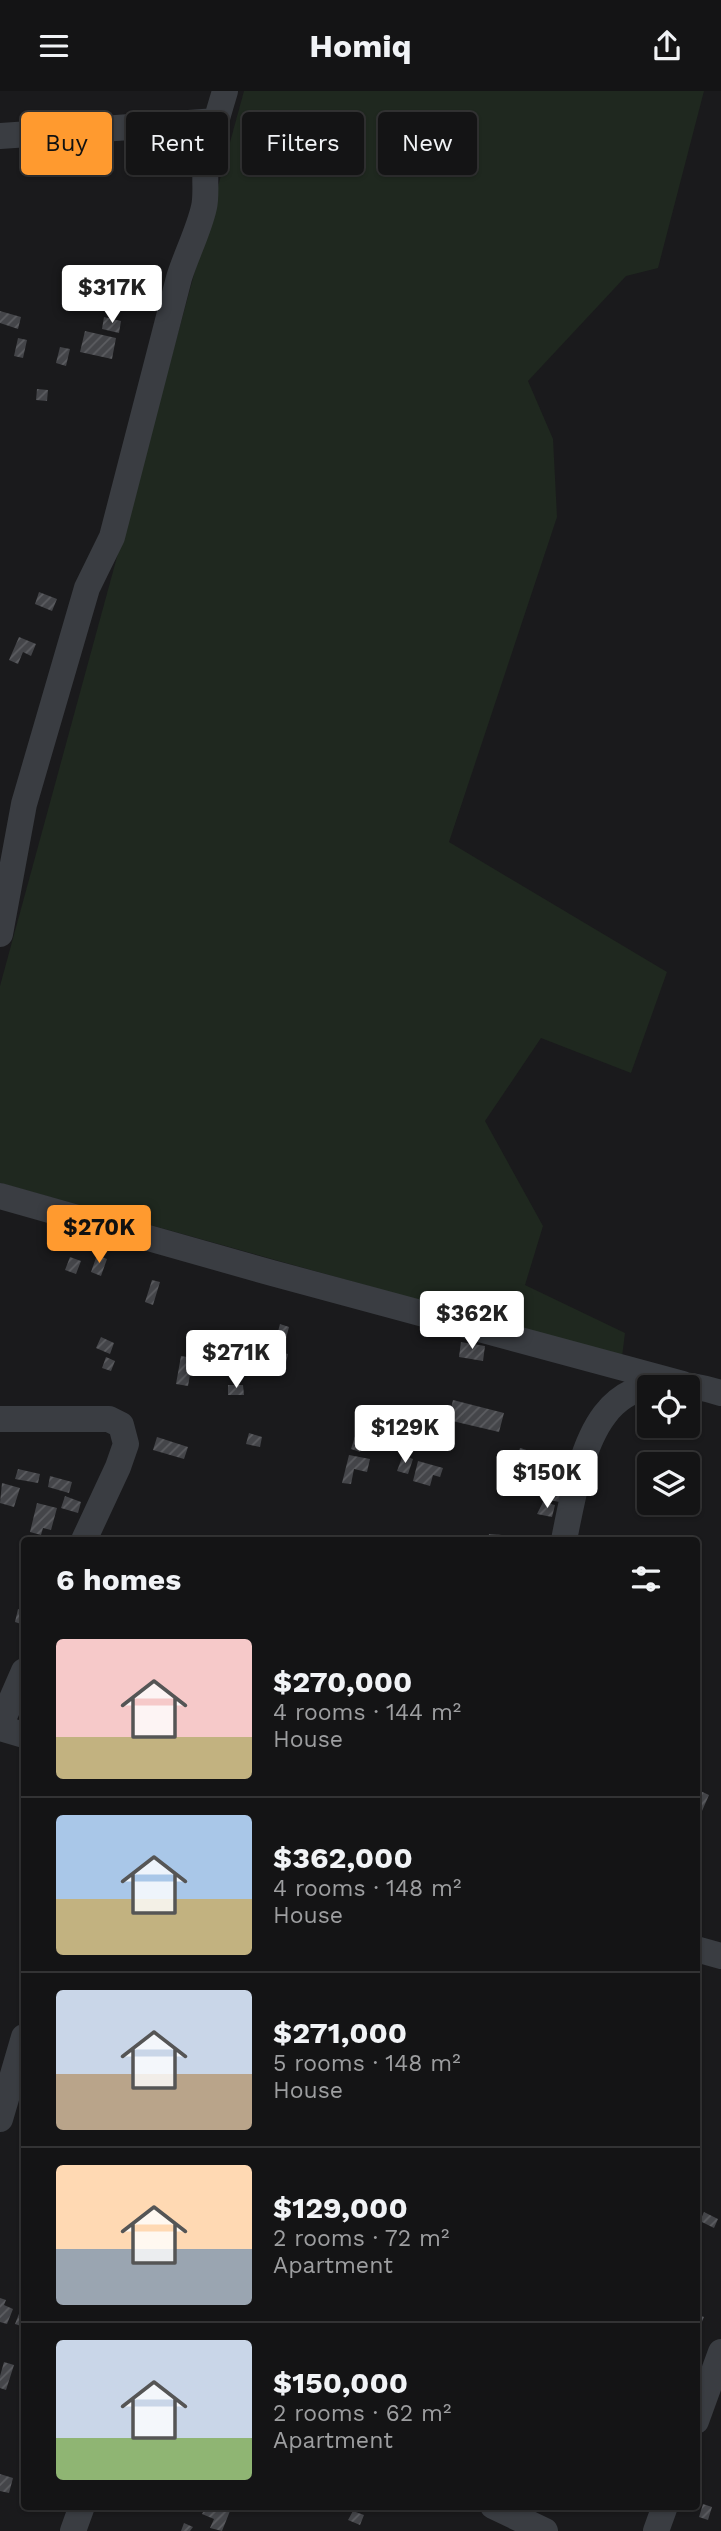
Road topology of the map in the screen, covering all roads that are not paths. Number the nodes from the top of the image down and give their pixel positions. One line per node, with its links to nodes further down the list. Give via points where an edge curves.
1 (225, 91): 2 (street)
2 (219, 112)
3 (126, 127): 4 (street)
4 (0, 136)
5 (206, 175): 6 (street, via 201,221 179,278 112,537 87,588 24,804)
6 (0, 934)
7 (0, 1196): 8 (street)
8 (649, 1375)
9 (700, 1388): 11 (street)
10 (637, 1389): 14 (street, via 602,1417 588,1444)
11 (721, 1393)
12 (0, 1419): 13 (street, via 109,1419 121,1426 126,1444)
13 (85, 1537)
14 (565, 1537)
15 (21, 1678): 16 (street)
16 (0, 1727): 17 (street)
17 (21, 1734)
18 (700, 1950): 19 (street)
19 (721, 1956)
20 (21, 2049): 21 (street)
21 (0, 2119)
22 (721, 2352): 23 (street)
23 (703, 2385)
24 (81, 2510): 27 (street)
25 (501, 2510): 28 (street)
26 (664, 2510): 29 (street)
27 (73, 2531)
28 (545, 2531)
29 (656, 2531)

